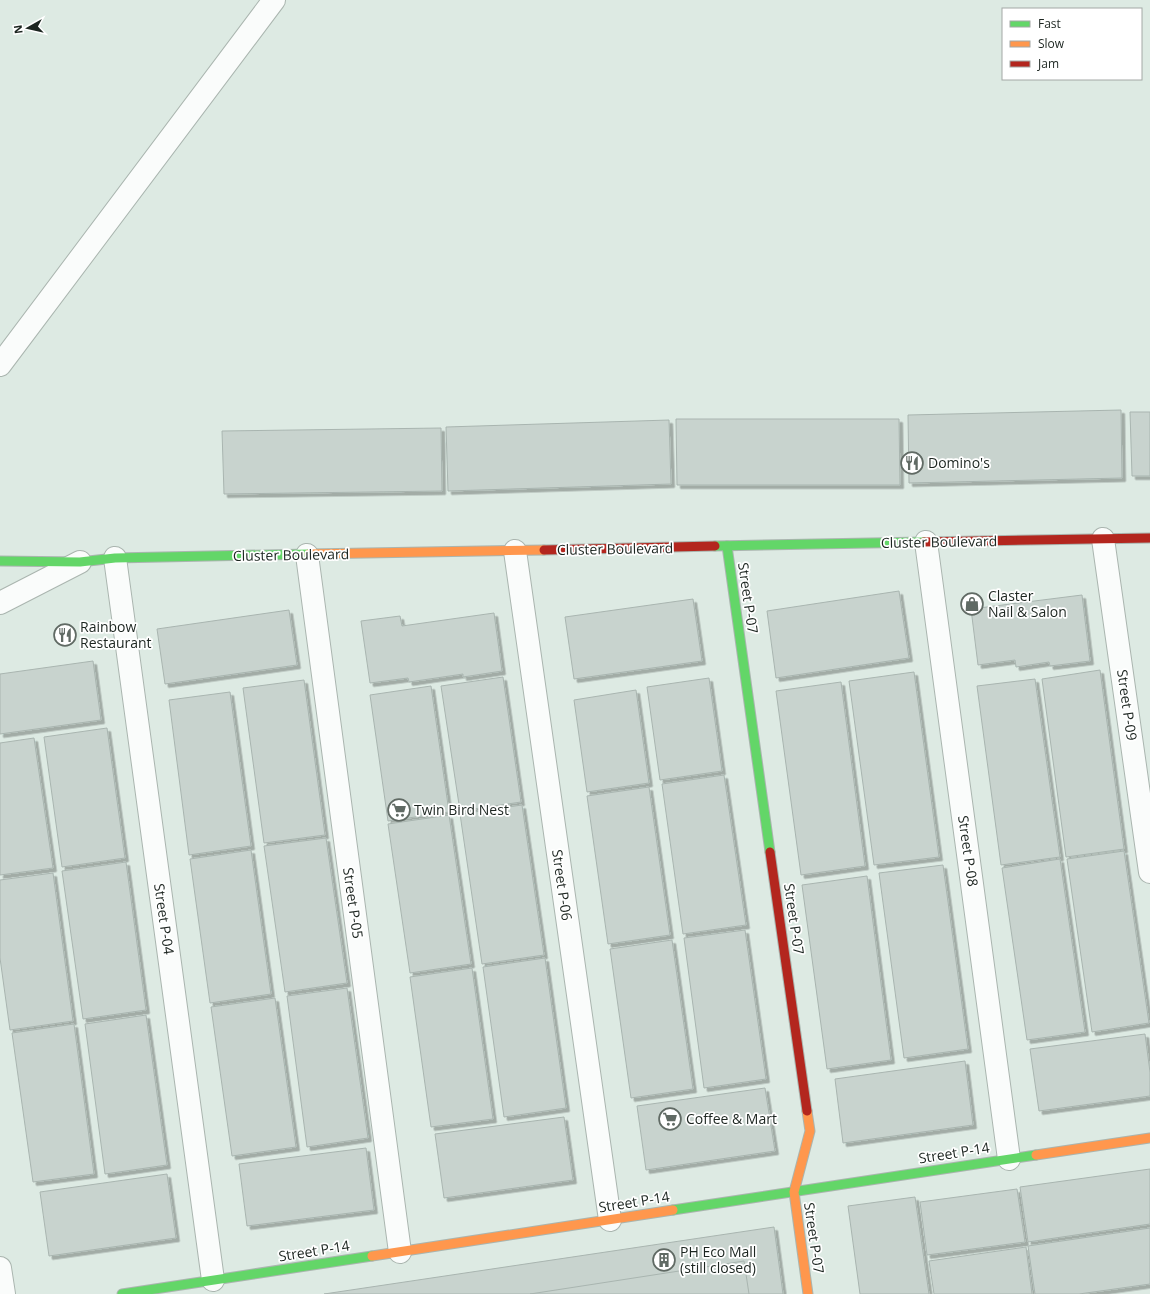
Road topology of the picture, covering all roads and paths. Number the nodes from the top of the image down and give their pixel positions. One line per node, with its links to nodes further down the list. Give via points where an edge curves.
1 (274, 0): 2 (street)
2 (0, 364)
3 (1150, 538): 4 (street, Cluster Boulevard)
4 (1103, 539): 5 (street, Cluster Boulevard); 13 (street, Street P-09)
5 (926, 542): 6 (street, Cluster Boulevard); 15 (street, Street P-08)
6 (727, 546): 7 (street, Cluster Boulevard); 16 (street, Street P-07, via 810,1131)
7 (515, 551): 8 (street, Cluster Boulevard); 17 (street, Street P-06)
8 (307, 554): 9 (street, Cluster Boulevard); 18 (street, Street P-05)
9 (115, 558): 11 (street, Cluster Boulevard); 20 (street, Street P-04)
10 (0, 561): 11 (street, Cluster Boulevard)
11 (80, 562): 12 (street, Cluster Boulevard)
12 (0, 603)
13 (1150, 872)
14 (1150, 1138): 15 (street, Street P-14)
15 (1010, 1159): 16 (street, Street P-14)
16 (794, 1192): 17 (street, Street P-14); 23 (street, Street P-07)
17 (610, 1220): 18 (street, Street P-14)
18 (400, 1252): 20 (street, Street P-14)
19 (0, 1268): 21 (street)
20 (213, 1280): 22 (street, Street P-14)
21 (4, 1294)
22 (122, 1294)
23 (808, 1294)

